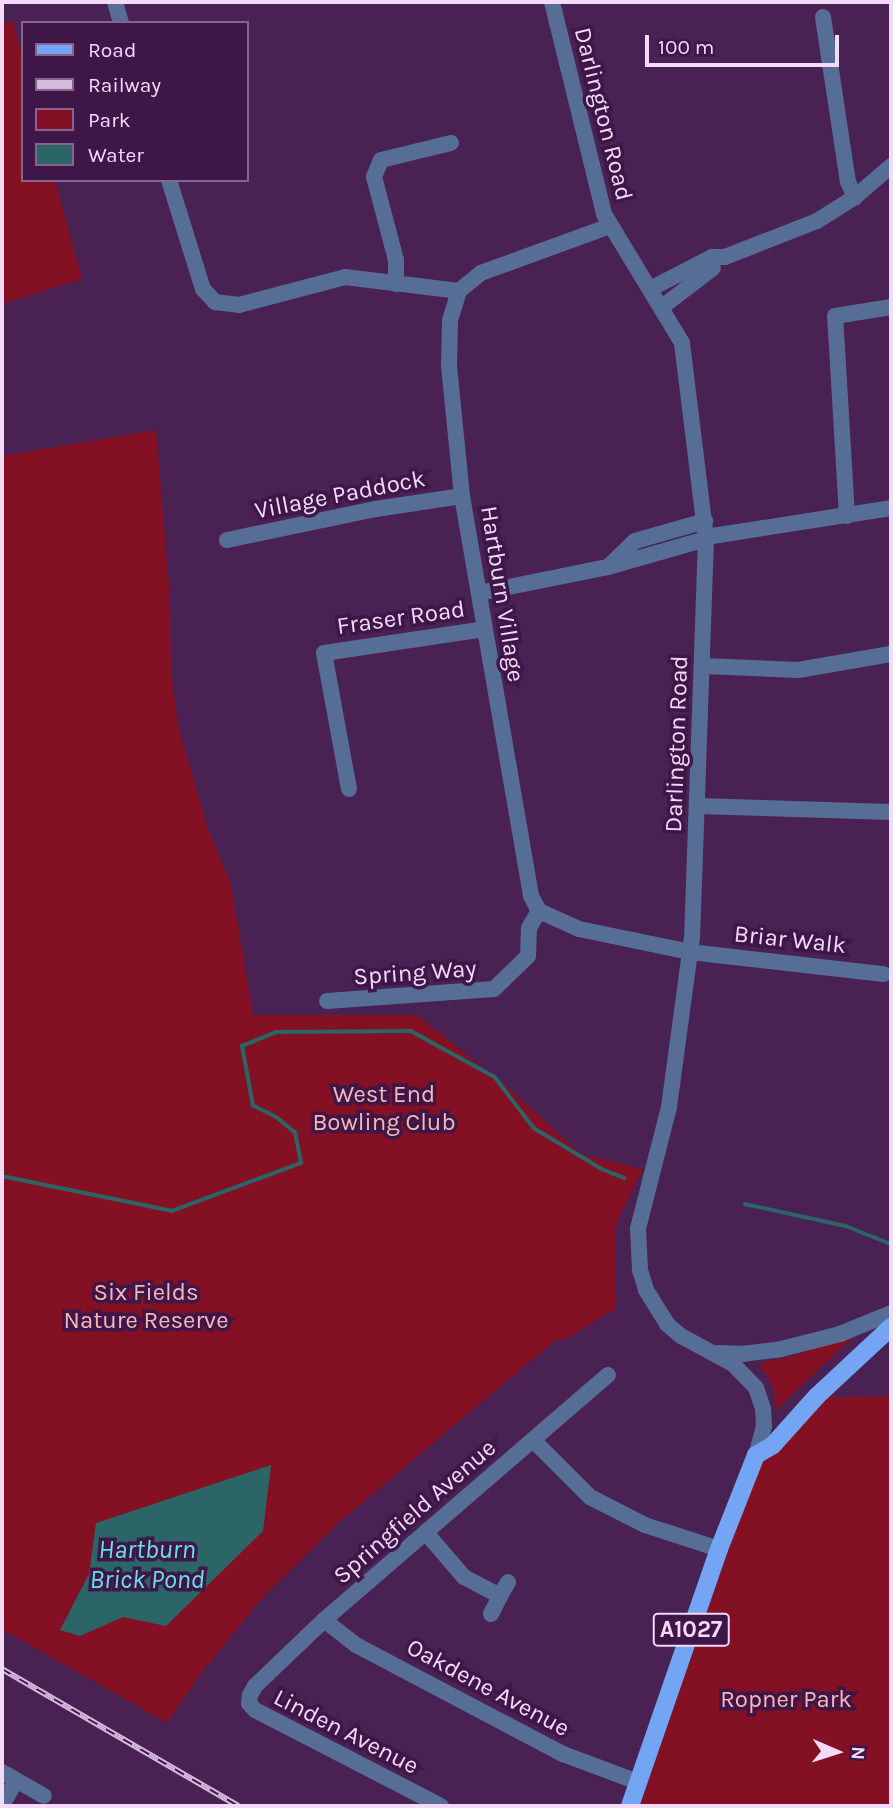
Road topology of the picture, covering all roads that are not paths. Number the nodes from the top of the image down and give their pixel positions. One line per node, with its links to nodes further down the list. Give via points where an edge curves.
1 (115, 2): 4 (street)
2 (552, 2): 9 (street, Darlington Road, via 595,183)
3 (823, 17): 8 (street, via 848,182)
4 (120, 21)
5 (451, 143): 11 (street, via 382,160 374,177 396,260)
6 (891, 166): 8 (street)
7 (170, 182): 11 (street, via 203,289 215,302 239,305 345,277)
8 (855, 197): 10 (street, via 817,221)
9 (610, 226): 12 (street, Darlington Road); 13 (street, via 490,269)
10 (724, 257): 12 (street, via 712,257); 14 (street)
11 (396, 284): 13 (street)
12 (650, 289): 14 (street, Darlington Road)
13 (459, 291): 16 (street, Hartburn Village, via 452,305 448,343)
14 (662, 307): 20 (street, Darlington Road, via 682,343)
15 (891, 307): 18 (street, via 835,316)
16 (462, 496): 21 (street, Village Paddock); 24 (street, Hartburn Village)
17 (891, 508): 18 (street)
18 (847, 516): 20 (street)
19 (667, 532): 20 (street); 22 (street); 23 (street, via 635,541)
20 (706, 533): 22 (street); 27 (street, Darlington Road)
21 (227, 540)
22 (670, 550): 23 (street)
23 (627, 555): 24 (street, via 608,568)
24 (480, 593): 25 (street, Hartburn Village)
25 (484, 629): 28 (street, Fraser Road, via 324,653); 31 (street, Hartburn Village, via 527,884)
26 (891, 654): 27 (street, via 798,670)
27 (703, 666): 29 (street, Darlington Road)
28 (349, 789)
29 (698, 806): 30 (street); 32 (street, Darlington Road)
30 (891, 812)
31 (539, 911): 32 (street, via 579,929); 34 (street, Spring Way, via 529,928 528,956 494,989)
32 (690, 952): 33 (street, Briar Walk); 37 (street, Darlington Road, via 669,1107 637,1247 646,1290 660,1315 681,1336)
33 (884, 974)
34 (327, 1001)
35 (891, 1313): 37 (street, via 840,1334 781,1349)
36 (891, 1327): 40 (main road, via 817,1396 773,1445)
37 (716, 1353): 40 (street, Darlington Road, via 756,1388 764,1426)
38 (608, 1375): 39 (street, Springfield Avenue)
39 (533, 1440): 41 (street, Springfield Avenue); 42 (street, via 590,1497 645,1525)
40 (756, 1455): 42 (main road, A1027)
41 (427, 1534): 43 (street, via 464,1577 504,1589); 44 (street, Springfield Avenue)
42 (719, 1549): 47 (main road, A1027)
43 (491, 1614)
44 (324, 1620): 45 (street, Springfield Avenue); 47 (street, Oakdene Avenue, via 356,1645 563,1754)
45 (255, 1686): 50 (street, Linden Avenue, via 249,1703 255,1710)
46 (9, 1776): 48 (street); 49 (street)
47 (638, 1783): 51 (main road, A1027)
48 (44, 1796)
49 (2, 1805)
50 (441, 1806)
51 (630, 1806)

